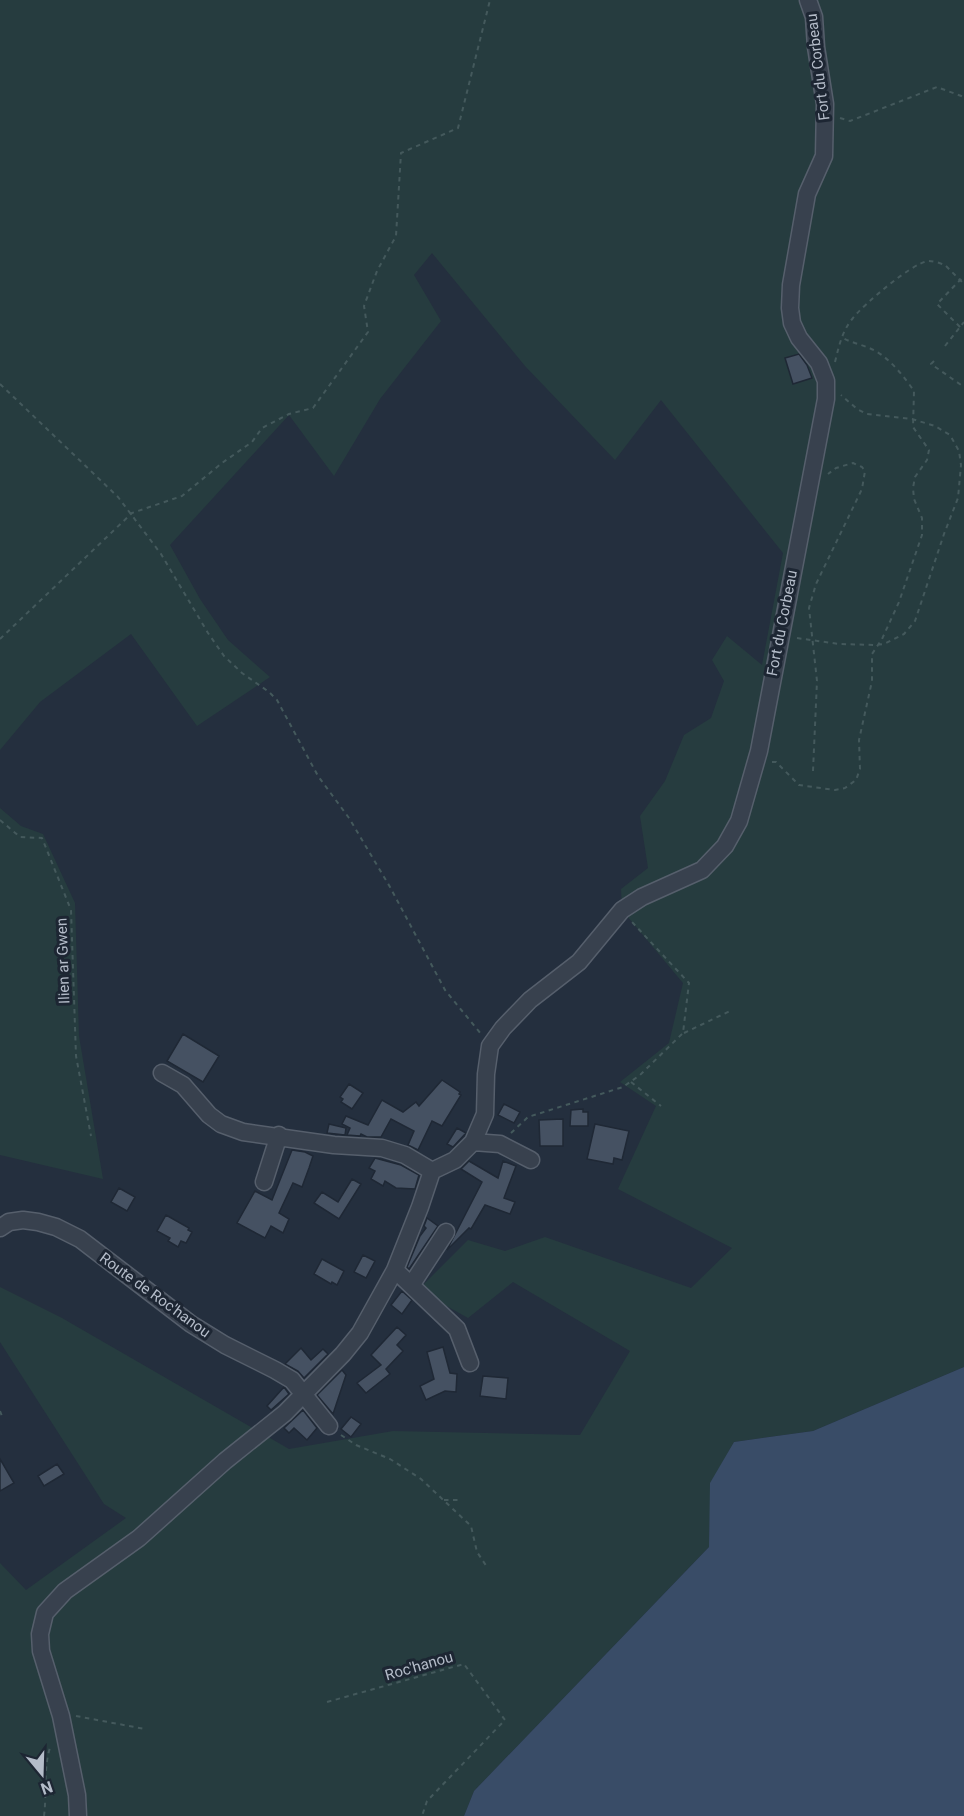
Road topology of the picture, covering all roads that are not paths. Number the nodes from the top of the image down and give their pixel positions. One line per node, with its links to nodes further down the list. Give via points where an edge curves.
1 (808, 0): 4 (street, Fort du Corbeau, via 814,17 826,113 824,156 807,194 790,308 800,338 833,385 826,399 755,762 739,821 725,846 702,870 622,910 579,962 530,1000 503,1028 490,1046 485,1114)
2 (162, 1073): 3 (street, via 183,1085 221,1124 243,1132)
3 (279, 1136): 6 (street, via 381,1148 405,1155); 7 (street)
4 (473, 1142): 5 (street, via 500,1144); 6 (street, via 455,1160)
5 (531, 1160)
6 (432, 1171): 10 (street)
7 (264, 1182)
8 (0, 1228): 13 (street, Route de Roc'hanou, via 9,1222 38,1222 80,1239 191,1324 292,1380)
9 (446, 1232): 11 (street)
10 (395, 1270): 11 (street); 13 (street, via 360,1333)
11 (412, 1284): 12 (street, via 457,1329)
12 (470, 1363)
13 (303, 1393): 14 (street, Route de Roc'hanou); 15 (street, via 285,1413 139,1538 65,1591 45,1613 41,1651 61,1716)
14 (329, 1426)
15 (78, 1816)

